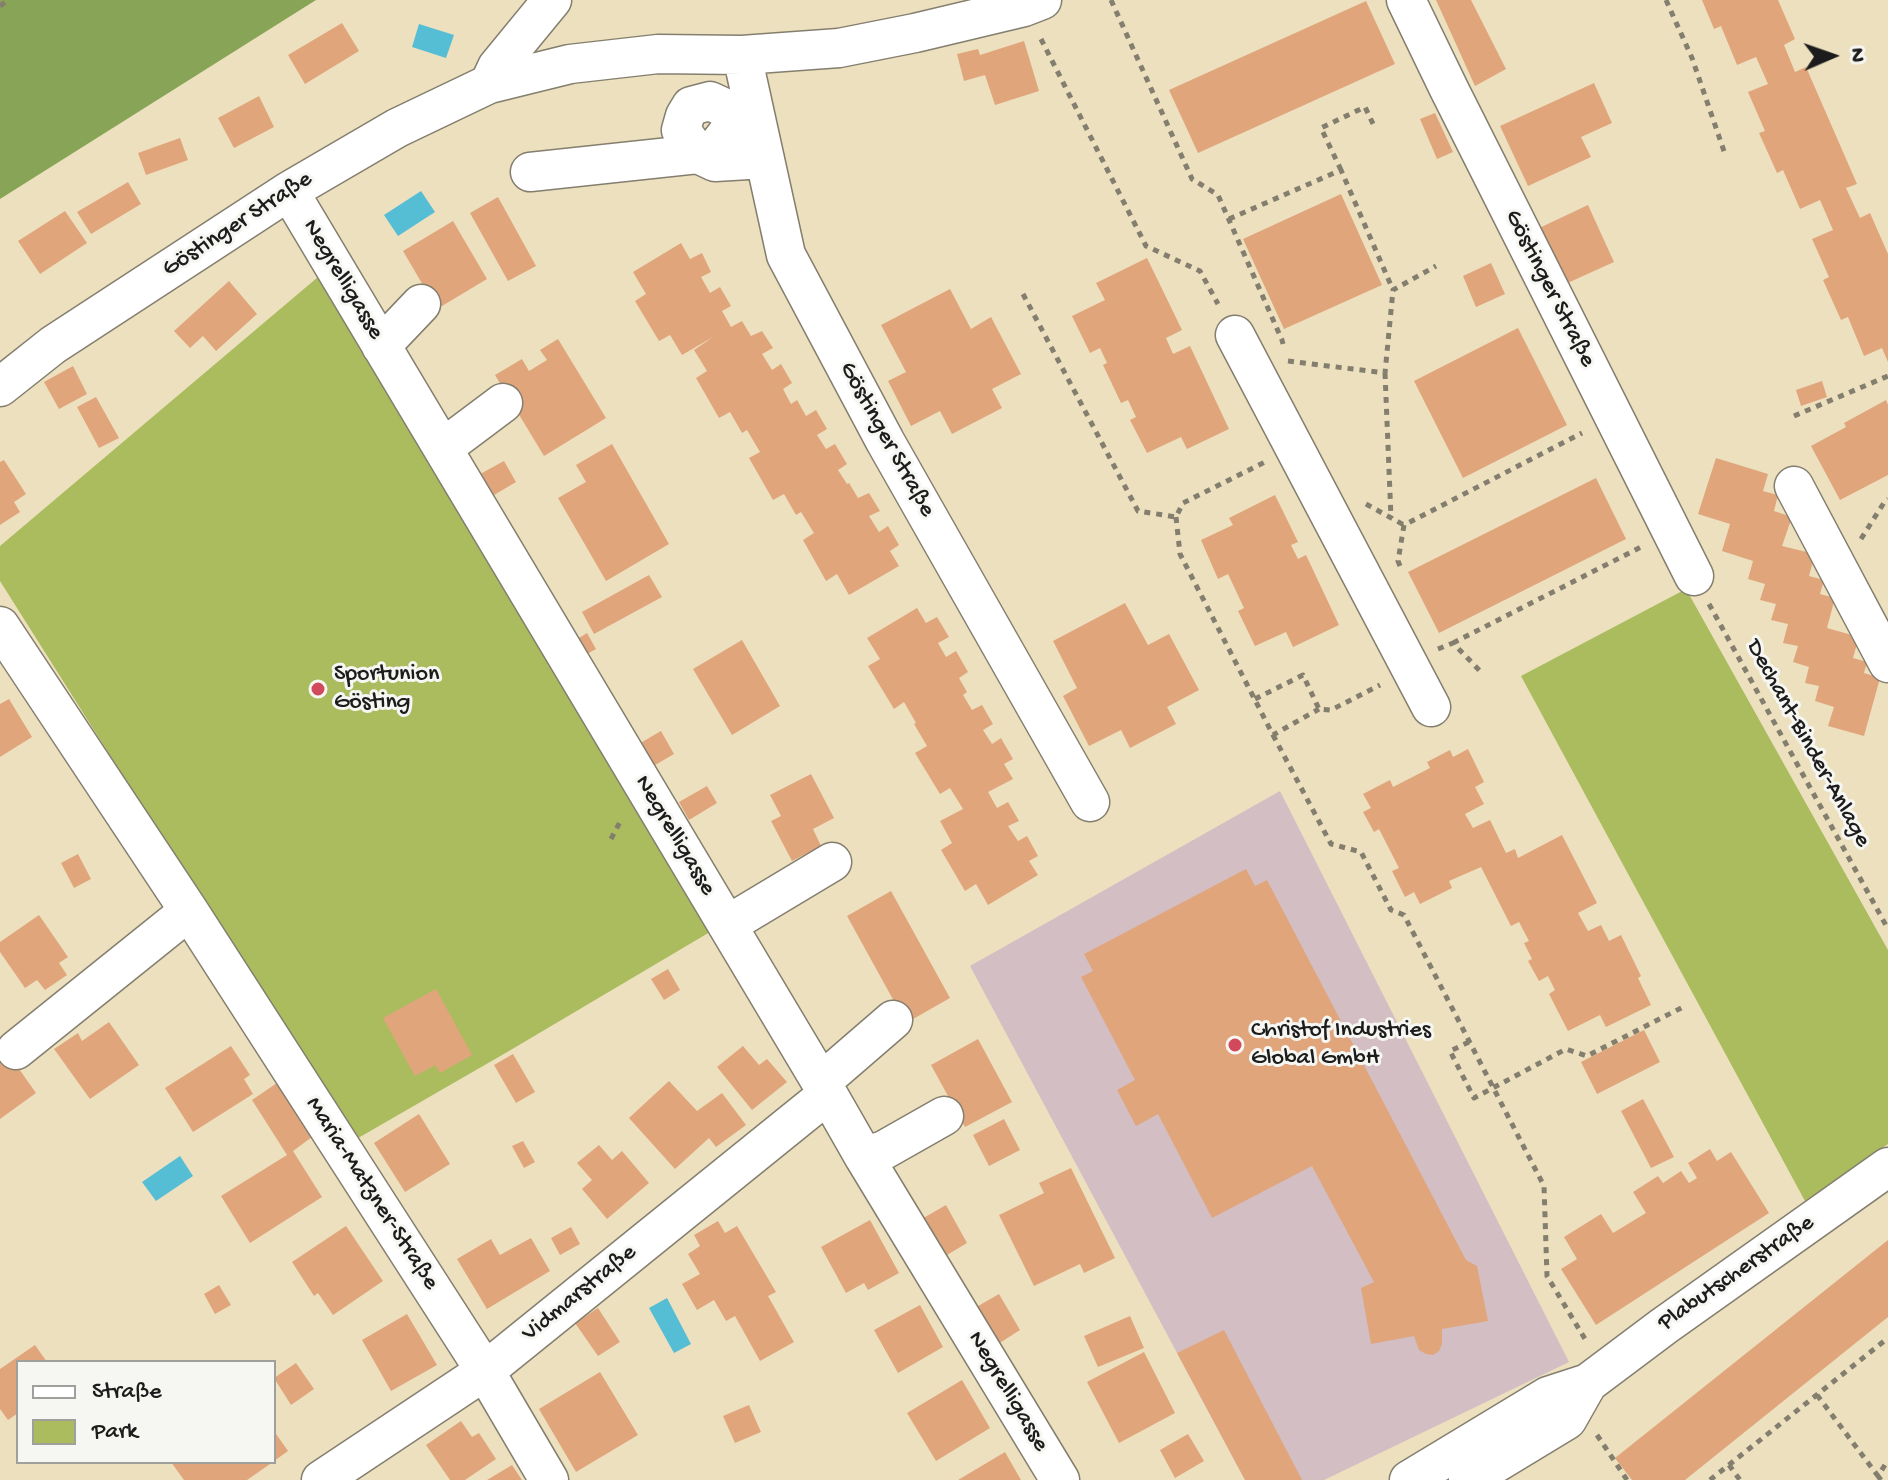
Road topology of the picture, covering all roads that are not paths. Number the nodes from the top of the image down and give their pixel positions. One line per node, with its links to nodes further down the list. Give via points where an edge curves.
1 (552, 0): 5 (street)
2 (1406, 0): 16 (street, Göstinger Straße)
3 (1033, 3): 4 (street, Göstinger Straße, via 839,48)
4 (742, 55): 5 (street, Göstinger Straße, via 658,54 570,64); 6 (street, Göstinger Straße)
5 (489, 84): 8 (street, Göstinger Straße, via 397,128)
6 (765, 159): 7 (street, via 715,162 707,151); 20 (street, Göstinger Straße, via 786,255)
7 (530, 172)
8 (289, 191): 11 (street, Negrelligasse); 12 (street, Göstinger Straße, via 53,345)
9 (421, 304): 11 (street)
10 (1235, 335): 19 (street, via 1293,448 1423,659)
11 (381, 346): 14 (street, Negrelligasse)
12 (0, 387)
13 (503, 403): 14 (street)
14 (443, 448): 23 (street, Negrelligasse)
15 (1794, 486): 18 (street)
16 (1694, 576)
17 (0, 626): 22 (street, Maria-Matzner-Straße)
18 (1888, 663)
19 (1431, 707)
20 (1090, 802)
21 (832, 862): 23 (street)
22 (189, 911): 25 (street); 31 (street, Maria-Matzner-Straße)
23 (727, 925): 26 (street, Negrelligasse)
24 (893, 1020): 26 (street, Vidmarstraße)
25 (16, 1050)
26 (824, 1086): 28 (street, Negrelligasse); 31 (street, Vidmarstraße)
27 (944, 1116): 28 (street)
28 (864, 1157): 34 (street, Negrelligasse)
29 (1888, 1167): 30 (street, Plabutscherstraße, via 1664,1326)
30 (1590, 1367): 35 (street, Plabutscherstraße); 36 (street, Plabutscherstraße, via 1567,1420)
31 (485, 1371): 32 (street, Vidmarstraße); 33 (street, Maria-Matzner-Straße)
32 (321, 1480)
33 (549, 1480)
34 (1060, 1480)
35 (1409, 1480)
36 (1468, 1480)

